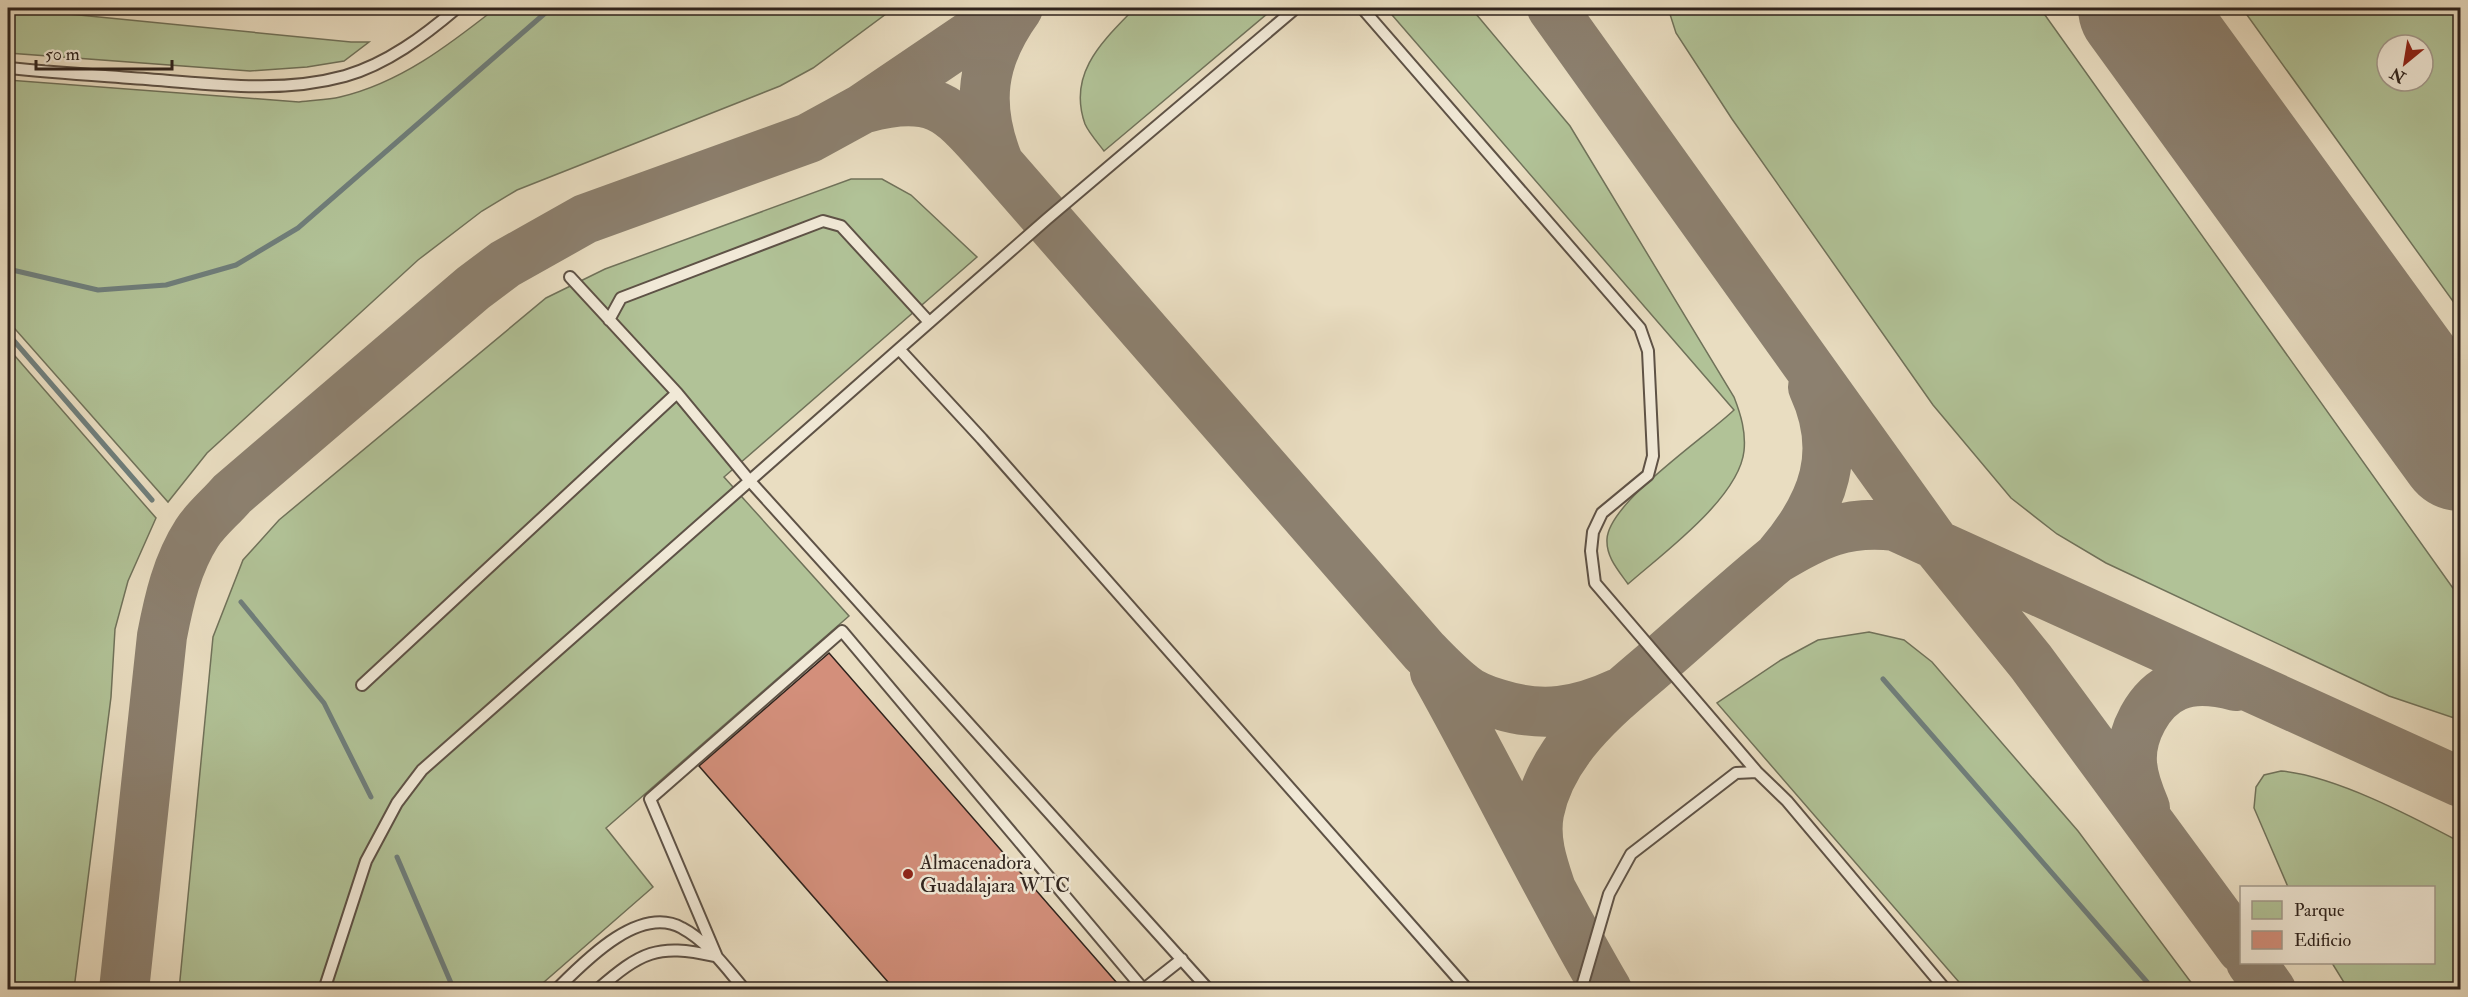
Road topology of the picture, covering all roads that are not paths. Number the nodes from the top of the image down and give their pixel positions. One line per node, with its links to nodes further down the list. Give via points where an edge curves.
1 (457, 8): 4 (lane, via 392,56 347,75 294,87)
2 (1296, 8): 7 (lane)
3 (1362, 8): 12 (lane, via 1640,328 1648,351 1653,456 1648,475 1602,513 1593,532 1595,583)
4 (8, 68)
5 (570, 277): 6 (lane)
6 (609, 320): 7 (lane, via 621,298 823,220 841,226); 9 (lane)
7 (929, 322): 8 (lane)
8 (899, 349): 10 (lane); 21 (lane)
9 (677, 393): 10 (lane); 11 (lane)
10 (749, 480): 14 (lane); 16 (lane, via 422,770 398,803 366,861)
11 (362, 686)
12 (1757, 772): 22 (lane, via 1736,773 1631,854 1609,894); 23 (lane, via 1787,801)
13 (717, 957): 15 (lane, via 650,799 842,631); 17 (lane, via 682,928 662,922 645,924 626,931 581,965); 18 (lane, via 682,949 658,951 640,957); 19 (lane)
14 (1182, 959): 15 (lane); 20 (lane)
15 (1144, 989)
16 (324, 990)
17 (556, 990)
18 (597, 990)
19 (745, 990)
20 (1209, 990)
21 (1468, 990)
22 (1581, 990)
23 (1946, 990)

